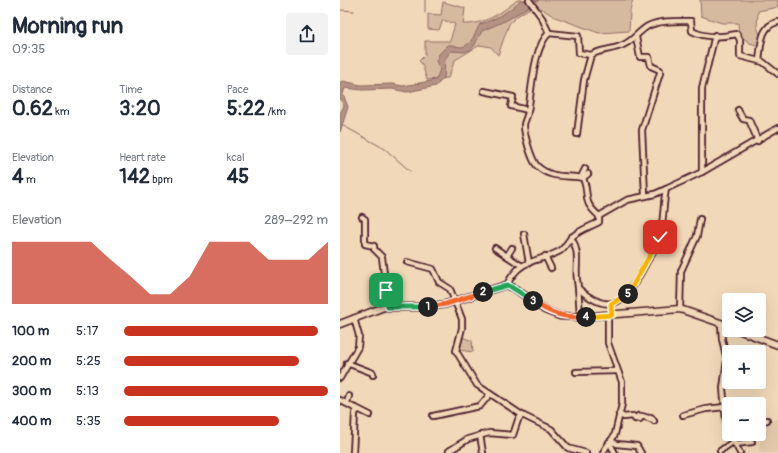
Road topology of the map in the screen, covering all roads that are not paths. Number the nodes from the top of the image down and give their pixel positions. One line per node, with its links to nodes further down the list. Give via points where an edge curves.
1 (529, 0): 3 (street)
2 (778, 22): 7 (street, via 767,27 763,33)
3 (549, 33): 6 (street, via 578,36 579,53); 10 (street, via 543,41 536,64)
4 (715, 35): 5 (street, via 699,35 692,31 691,21 670,21 648,26); 7 (street, via 737,34 740,40 740,56); 16 (street, via 702,88)
5 (636, 37): 6 (street, via 624,45 608,51 597,51); 20 (street, via 640,57 650,57 650,66 660,70 642,130)
6 (591, 55): 13 (street, via 584,80)
7 (759, 62): 8 (street, via 763,62)
8 (778, 74)
9 (484, 91): 10 (street, via 513,97 511,106)
10 (528, 110): 18 (street, via 524,124 525,134 538,166 552,176)
11 (738, 110): 14 (street, via 743,119 749,120)
12 (778, 128): 14 (street)
13 (577, 134)
14 (758, 141): 16 (street)
15 (585, 169): 18 (street)
16 (702, 172): 19 (street)
17 (588, 174): 18 (street)
18 (583, 178): 21 (street, via 588,206)
19 (666, 189): 20 (street); 37 (street, via 660,237 627,295)
20 (646, 195): 21 (street, via 618,204)
21 (599, 216): 25 (street, via 599,222)
22 (362, 217): 38 (street, via 366,225 365,244 374,246 382,257)
23 (700, 218): 39 (street, via 697,236 681,271)
24 (524, 234): 31 (street)
25 (571, 237): 29 (street, via 560,251); 35 (street, via 578,255)
26 (495, 248): 28 (street)
27 (512, 248): 28 (street)
28 (507, 256): 32 (street)
29 (545, 256): 31 (street); 33 (street)
30 (407, 262): 36 (street, via 433,270 439,282 450,289)
31 (529, 263): 32 (street)
32 (522, 266): 34 (street, via 514,272)
33 (552, 268)
34 (508, 285): 36 (main road); 41 (main road, via 553,314)
35 (579, 290): 37 (street, via 595,301); 41 (street)
36 (455, 301): 38 (main road, via 428,307); 52 (street, via 462,324 457,354 473,380)
37 (611, 304): 40 (street)
38 (388, 307): 42 (main road)
39 (680, 309): 40 (main road); 44 (main road)
40 (610, 315): 41 (main road); 48 (street, via 608,343)
41 (580, 317)
42 (354, 318): 43 (main road); 47 (street, via 359,336 358,347)
43 (340, 324)
44 (721, 324): 54 (street, via 728,360)
45 (757, 337): 46 (main road)
46 (778, 345)
47 (347, 363): 50 (street); 51 (street)
48 (617, 371): 49 (street); 59 (street, via 622,382 623,398)
49 (576, 372)
50 (373, 375)
51 (340, 378)
52 (490, 394): 61 (street); 63 (street, via 480,406)
53 (349, 396): 56 (street)
54 (724, 397)
55 (340, 400): 56 (street)
56 (347, 403): 58 (street)
57 (722, 406): 62 (street)
58 (356, 408): 60 (street); 71 (street)
59 (619, 414): 64 (street, via 624,417 633,416 635,419 638,416 640,419 642,416 651,417); 66 (street)
60 (370, 415)
61 (522, 415): 65 (street, via 513,435); 73 (street, via 551,429 568,448)
62 (683, 415)
63 (433, 416)
64 (654, 421)
65 (480, 435): 69 (street); 72 (street)
66 (610, 441): 74 (street); 75 (street); 76 (street, via 637,446)
67 (752, 442): 68 (street)
68 (734, 443): 70 (street); 77 (street)
69 (449, 451)
70 (720, 451)
71 (353, 453)
72 (483, 453)
73 (586, 453)
74 (603, 453)
75 (615, 453)
76 (641, 453)
77 (740, 453)

